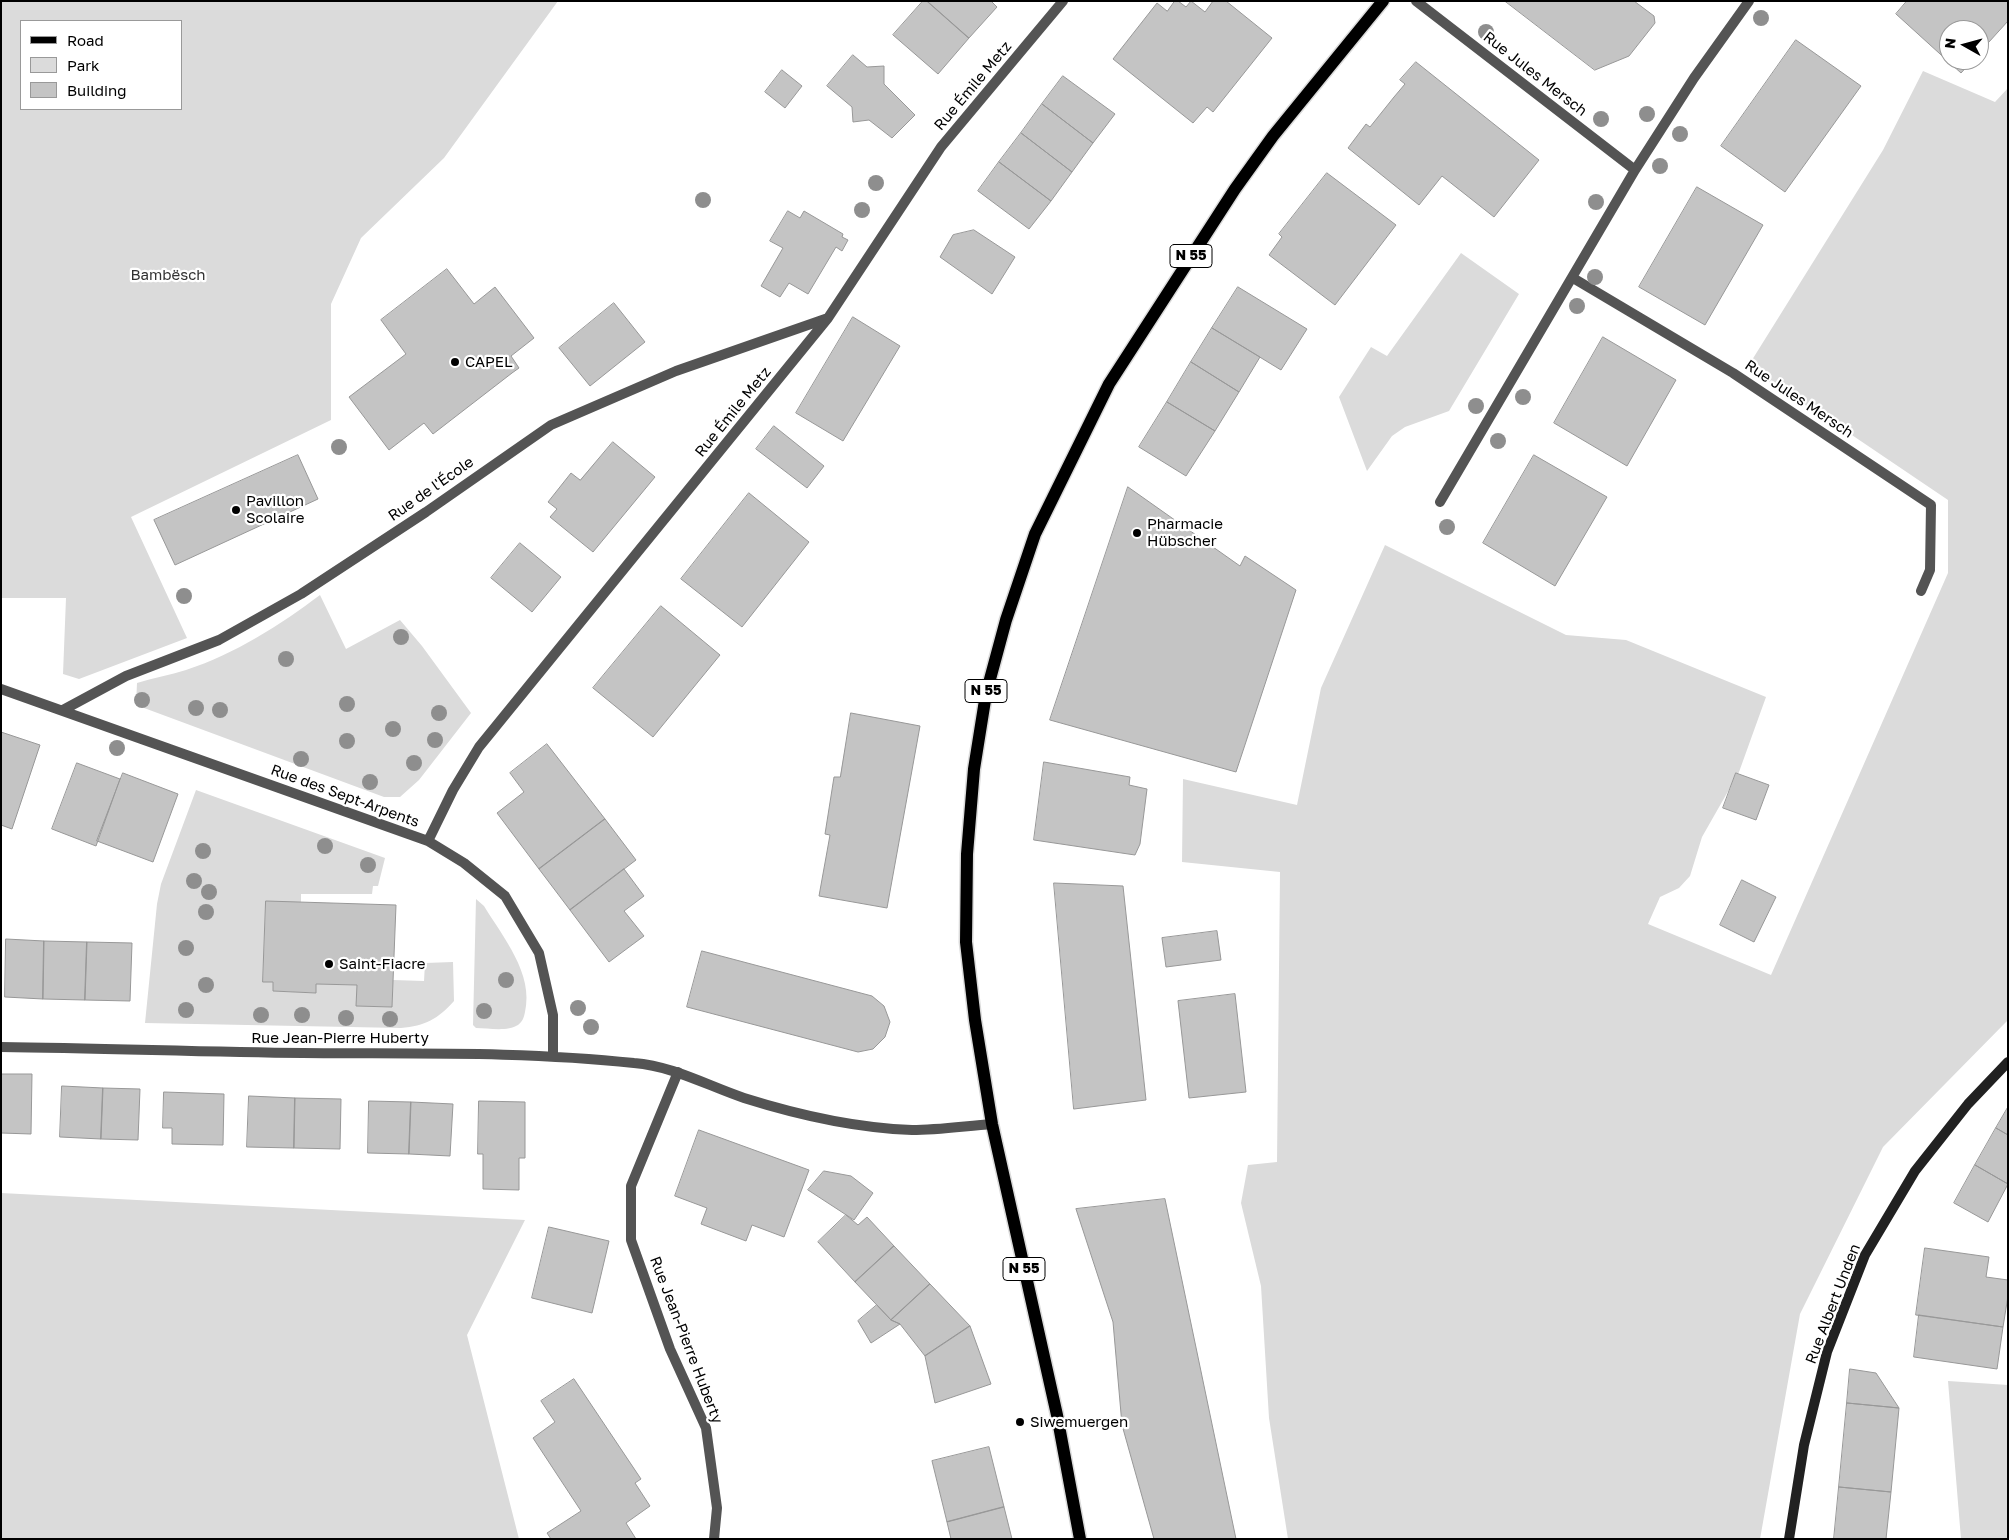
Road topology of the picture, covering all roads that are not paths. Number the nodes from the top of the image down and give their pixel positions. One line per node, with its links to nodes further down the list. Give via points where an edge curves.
1 (1063, 1): 7 (street, Rue Émile Metz, via 940,147)
2 (1383, 1): 17 (main road, N 55, via 1273,136 1235,189 1108,384 1035,534 1006,620 986,694 974,769 967,854 966,942)
3 (1416, 1): 5 (street, Rue Jules Mersch)
4 (1749, 1): 5 (street, via 1694,78)
5 (1635, 170): 6 (street)
6 (1573, 278): 8 (street); 9 (street, Rue Jules Mersch, via 1733,373 1930,505 1930,570)
7 (828, 318): 11 (street, Rue de l'École, via 676,371 551,424 426,512 300,594 219,640 126,676); 12 (street, Rue Émile Metz, via 479,747)
8 (1440, 502)
9 (1921, 591)
10 (1, 688): 11 (street, Rue des Sept-Arpents)
11 (63, 710): 12 (street, Rue des Sept-Arpents)
12 (428, 841): 14 (street, Rue des Sept-Arpents, via 505,896 539,952 553,1015)
13 (1, 1047): 14 (street, Rue Jean-Pierre Huberty)
14 (553, 1057): 16 (street, Rue Jean-Pierre Huberty, via 638,1063)
15 (2008, 1062): 20 (main road, Rue Albert Unden, via 1968,1104 1915,1172 1865,1255 1826,1352 1804,1445)
16 (678, 1072): 17 (street, Rue Jean-Pierre Huberty, via 744,1098 856,1125 913,1130); 18 (street, Rue Jean-Pierre Huberty, via 631,1186 631,1240 670,1350 706,1428 717,1508)
17 (992, 1124): 19 (main road, N 55, via 1057,1415)
18 (714, 1539)
19 (1080, 1539)
20 (1789, 1539)

